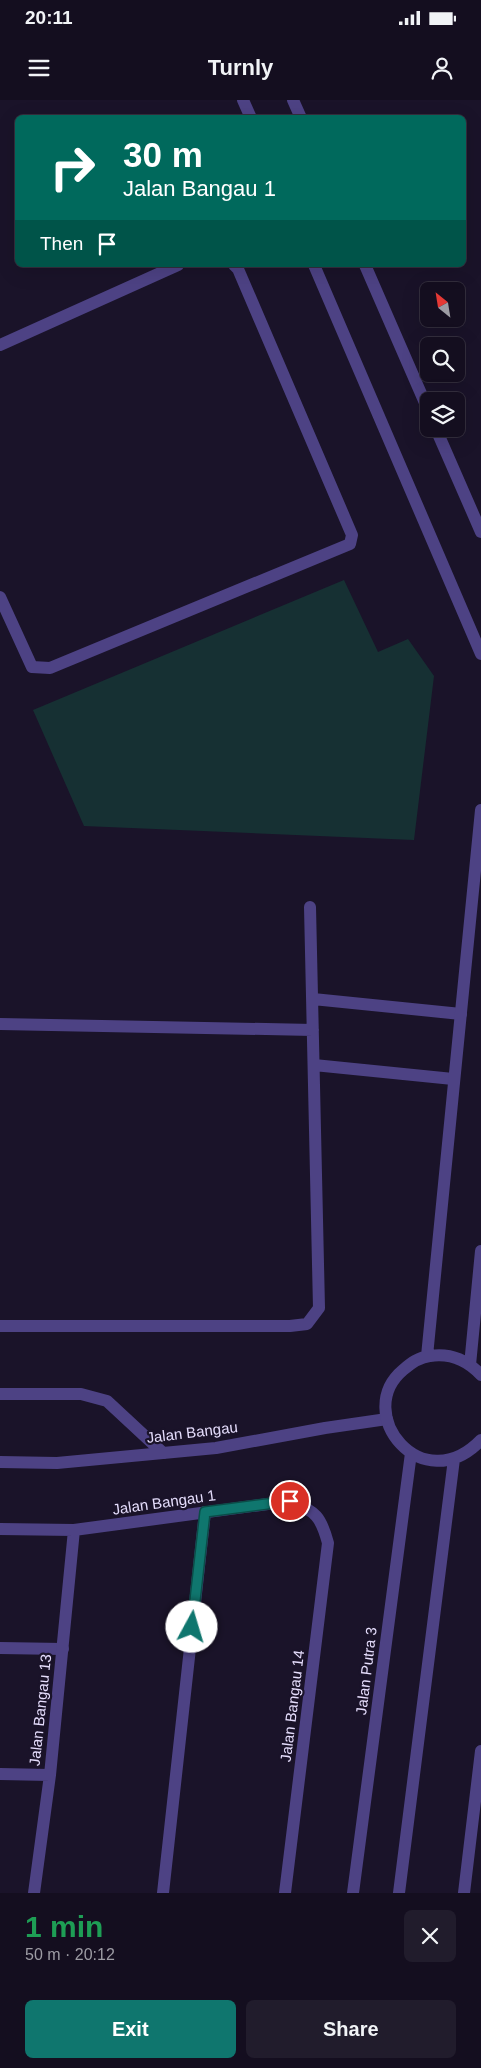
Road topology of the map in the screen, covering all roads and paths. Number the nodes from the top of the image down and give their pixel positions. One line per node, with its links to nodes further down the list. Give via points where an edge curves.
1 (243, 100): 3 (street)
2 (293, 100): 4 (street)
3 (250, 115)
4 (300, 115)
5 (174, 267): 9 (street)
6 (239, 267): 13 (street, via 352,535 350,544 50,668 32,667)
7 (315, 267): 14 (street)
8 (366, 267): 10 (street)
9 (0, 346)
10 (420, 392)
11 (439, 437): 12 (street)
12 (481, 532)
13 (0, 597)
14 (481, 654)
15 (481, 810): 18 (street)
16 (310, 907): 17 (street)
17 (313, 1000): 18 (street); 20 (street)
18 (461, 1014): 22 (street)
19 (0, 1024): 20 (street)
20 (313, 1030): 21 (street)
21 (314, 1065): 22 (street); 24 (street, via 319,1308 307,1324)
22 (453, 1079): 25 (street)
23 (481, 1252): 26 (street)
24 (0, 1326)
25 (427, 1356): 26 (street, via 450,1356); 29 (street, via 412,1362 390,1387 386,1402)
26 (470, 1365): 27 (street)
27 (481, 1375)
28 (0, 1394): 31 (street, via 81,1394 108,1401)
29 (387, 1419): 31 (street, Jalan Bangau, via 216,1448); 32 (street, via 391,1432)
30 (481, 1440): 33 (street, via 471,1451)
31 (163, 1453): 34 (street, Jalan Bangau, via 57,1463)
32 (410, 1453): 33 (street, via 424,1460); 47 (street, Jalan Putra 3)
33 (454, 1459): 48 (street)
34 (0, 1462)
35 (205, 1512): 36 (street, Jalan Bangau 1, via 290,1501 309,1508); 38 (street, Jalan Bangau 1); 45 (street)
36 (323, 1524): 46 (street, Jalan Bangau 14, via 328,1544)
37 (0, 1529): 38 (street, Jalan Bangau 1)
38 (74, 1530): 40 (street, Jalan Bangau 13)
39 (0, 1648): 40 (street)
40 (63, 1649): 43 (street, Jalan Bangau 13)
41 (481, 1751): 49 (street)
42 (0, 1774): 43 (street)
43 (50, 1775): 44 (street, Jalan Bangau 13)
44 (34, 1893)
45 (163, 1893)
46 (285, 1893)
47 (353, 1893)
48 (399, 1893)
49 (464, 1893)

